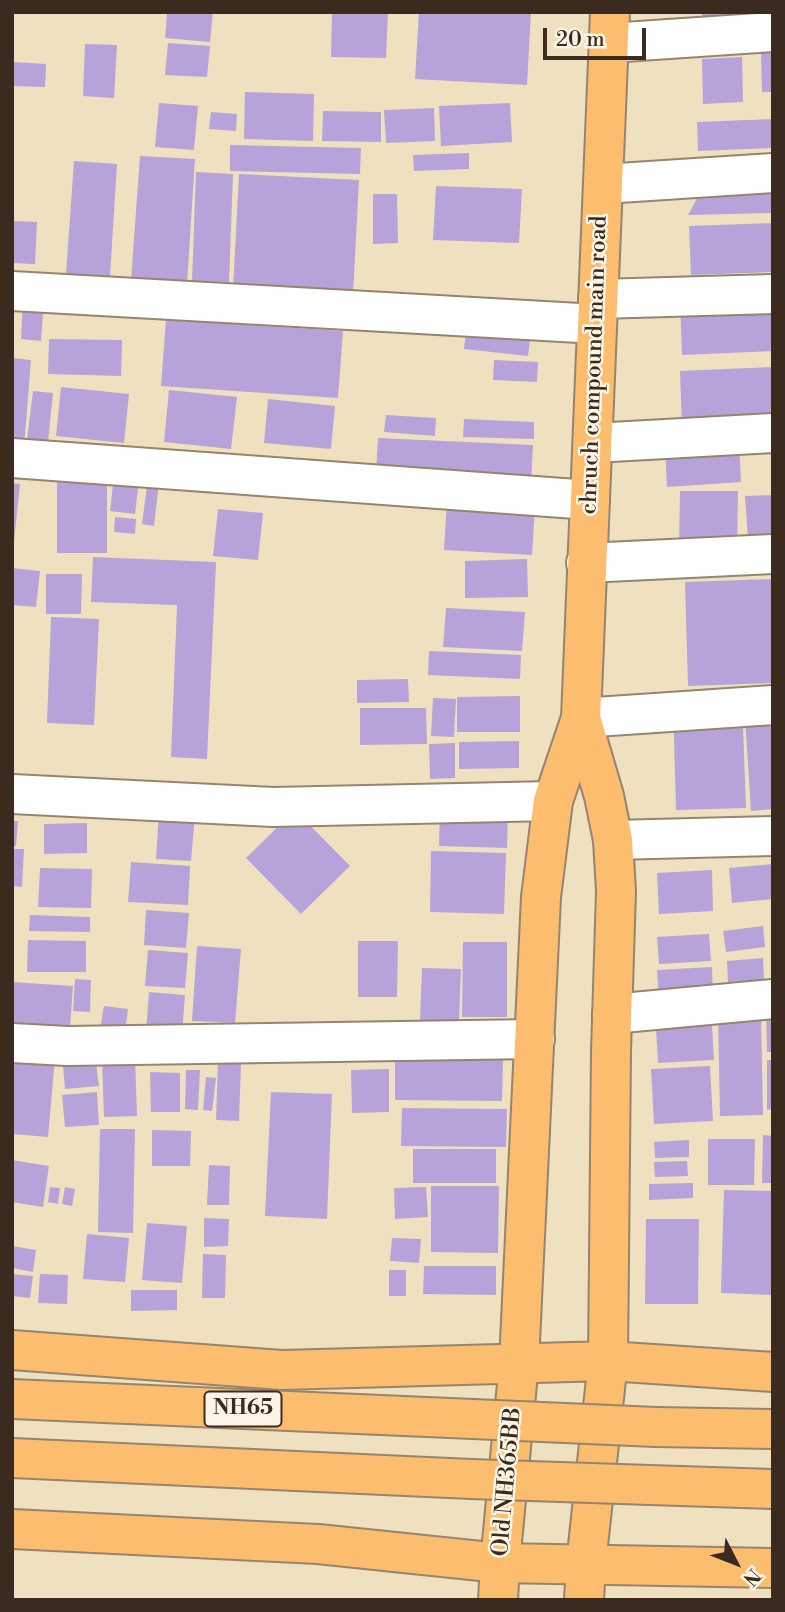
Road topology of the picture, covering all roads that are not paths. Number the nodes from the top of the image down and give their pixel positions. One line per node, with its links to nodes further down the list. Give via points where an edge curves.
1 (609, 28): 2 (street); 4 (main road, chruch compound main road)
2 (773, 32)
3 (773, 173): 4 (street)
4 (603, 184): 7 (main road, chruch compound main road)
5 (12, 291): 7 (street)
6 (773, 294): 7 (street)
7 (598, 312): 9 (main road, chruch compound main road)
8 (773, 433): 9 (street)
9 (593, 443): 11 (main road, chruch compound main road)
10 (12, 458): 11 (street)
11 (590, 500): 13 (main road, chruch compound main road)
12 (773, 554): 13 (street)
13 (586, 563): 15 (main road, chruch compound main road)
14 (773, 705): 15 (street)
15 (581, 718): 17 (main road, Old NH365BB); 19 (main road)
16 (12, 794): 17 (street, via 274,807)
17 (553, 801): 22 (main road, Old NH365BB, via 541,897)
18 (773, 836): 19 (street)
19 (613, 840): 21 (main road)
20 (773, 999): 21 (street)
21 (612, 1014): 25 (main road)
22 (535, 1039): 23 (street); 26 (main road, Old NH365BB)
23 (12, 1043)
24 (12, 1350): 26 (main road, via 282,1370)
25 (608, 1361): 26 (main road); 27 (main road); 35 (main road)
26 (519, 1363): 34 (main road, Old NH365BB)
27 (773, 1372)
28 (12, 1399): 29 (main road, NH65, bridge)
29 (773, 1429)
30 (12, 1458): 31 (main road, bridge)
31 (773, 1489)
32 (12, 1529): 34 (main road, via 318,1544)
33 (773, 1568): 35 (main road)
34 (499, 1581): 35 (main road)
35 (585, 1582)

